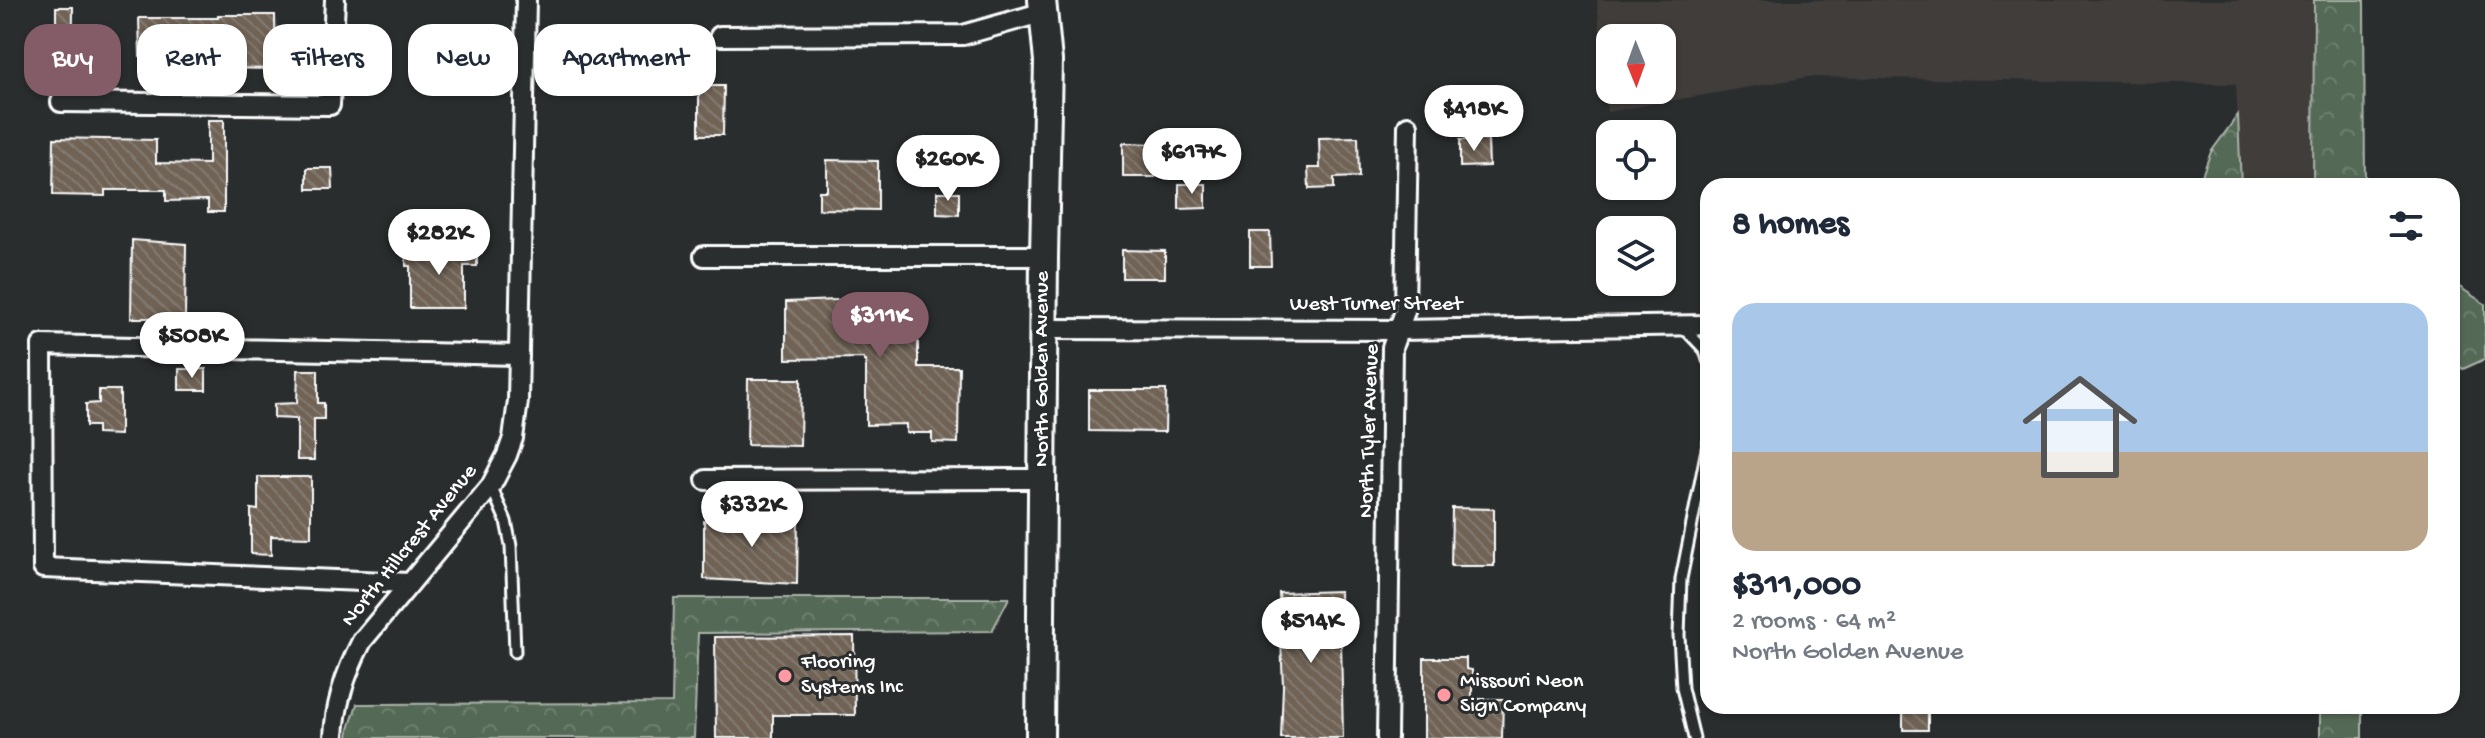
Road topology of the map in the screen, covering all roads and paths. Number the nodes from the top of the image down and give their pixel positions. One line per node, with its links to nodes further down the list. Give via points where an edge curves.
1 (335, 0): 5 (street, via 330,105)
2 (526, 0): 14 (street, North Hillcrest Avenue)
3 (1043, 6): 4 (street, via 963,35); 8 (street, North Golden Avenue, via 1048,61)
4 (720, 36)
5 (61, 102)
6 (1408, 126): 12 (street, North Tyler Avenue, via 1405,311)
7 (704, 256): 8 (street)
8 (1044, 256): 11 (street, North Golden Avenue)
9 (1682, 325): 10 (street, West Turner Street); 12 (street, West Turner Street); 13 (lane)
10 (1700, 325)
11 (1044, 329): 12 (street, West Turner Street); 15 (street, North Golden Avenue)
12 (1399, 330): 23 (street, North Tyler Avenue, via 1392,348)
13 (1700, 345)
14 (519, 355): 18 (street, North Hillcrest Avenue, via 513,438); 19 (street, via 42,345 43,568)
15 (1043, 479): 16 (street); 22 (street, North Golden Avenue)
16 (706, 480)
17 (1700, 484): 24 (lane, via 1681,579 1679,635 1682,688)
18 (491, 486): 19 (street, North Hillcrest Avenue); 20 (lane, via 511,546)
19 (410, 583): 21 (street, North Hillcrest Avenue, via 353,658 340,694)
20 (515, 652)
21 (334, 738)
22 (1040, 738)
23 (1387, 738)
24 (1694, 738)

